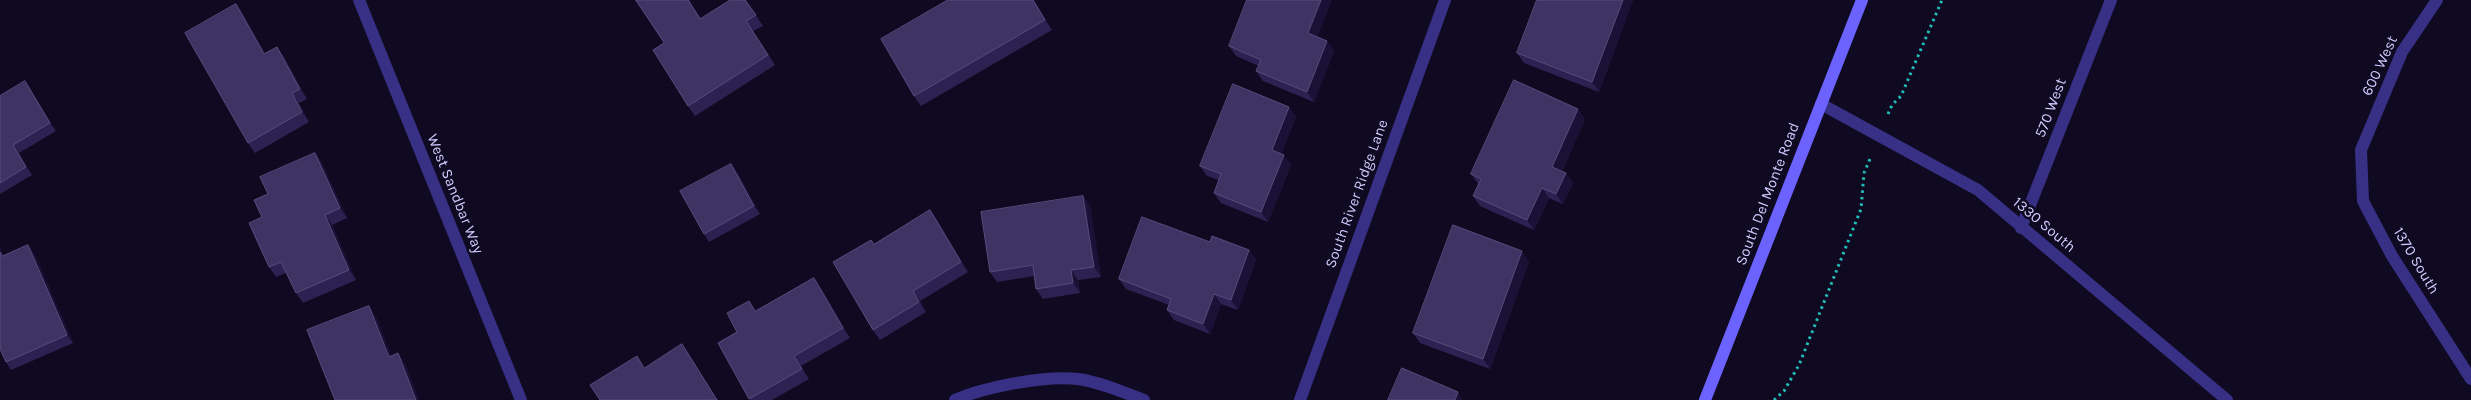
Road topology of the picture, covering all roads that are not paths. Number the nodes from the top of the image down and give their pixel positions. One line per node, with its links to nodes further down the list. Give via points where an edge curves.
1 (359, 0): 10 (street, West Sandbar Way)
2 (1445, 0): 13 (street, South River Ridge Lane)
3 (1862, 0): 6 (street, South Del Monte Road)
4 (2111, 0): 8 (street, 570 West)
5 (2437, 0): 7 (street, 600 West, via 2402,52)
6 (1822, 104): 8 (street, 1330 South, via 1978,190); 14 (street, South Del Monte Road)
7 (2360, 150): 9 (street, 1370 South, via 2363,201 2392,256)
8 (2021, 228): 15 (street, 1330 South)
9 (2471, 379)
10 (522, 400)
11 (955, 400): 12 (street, via 973,392 1041,380 1078,379)
12 (1144, 400)
13 (1300, 400)
14 (1705, 400)
15 (2227, 400)

